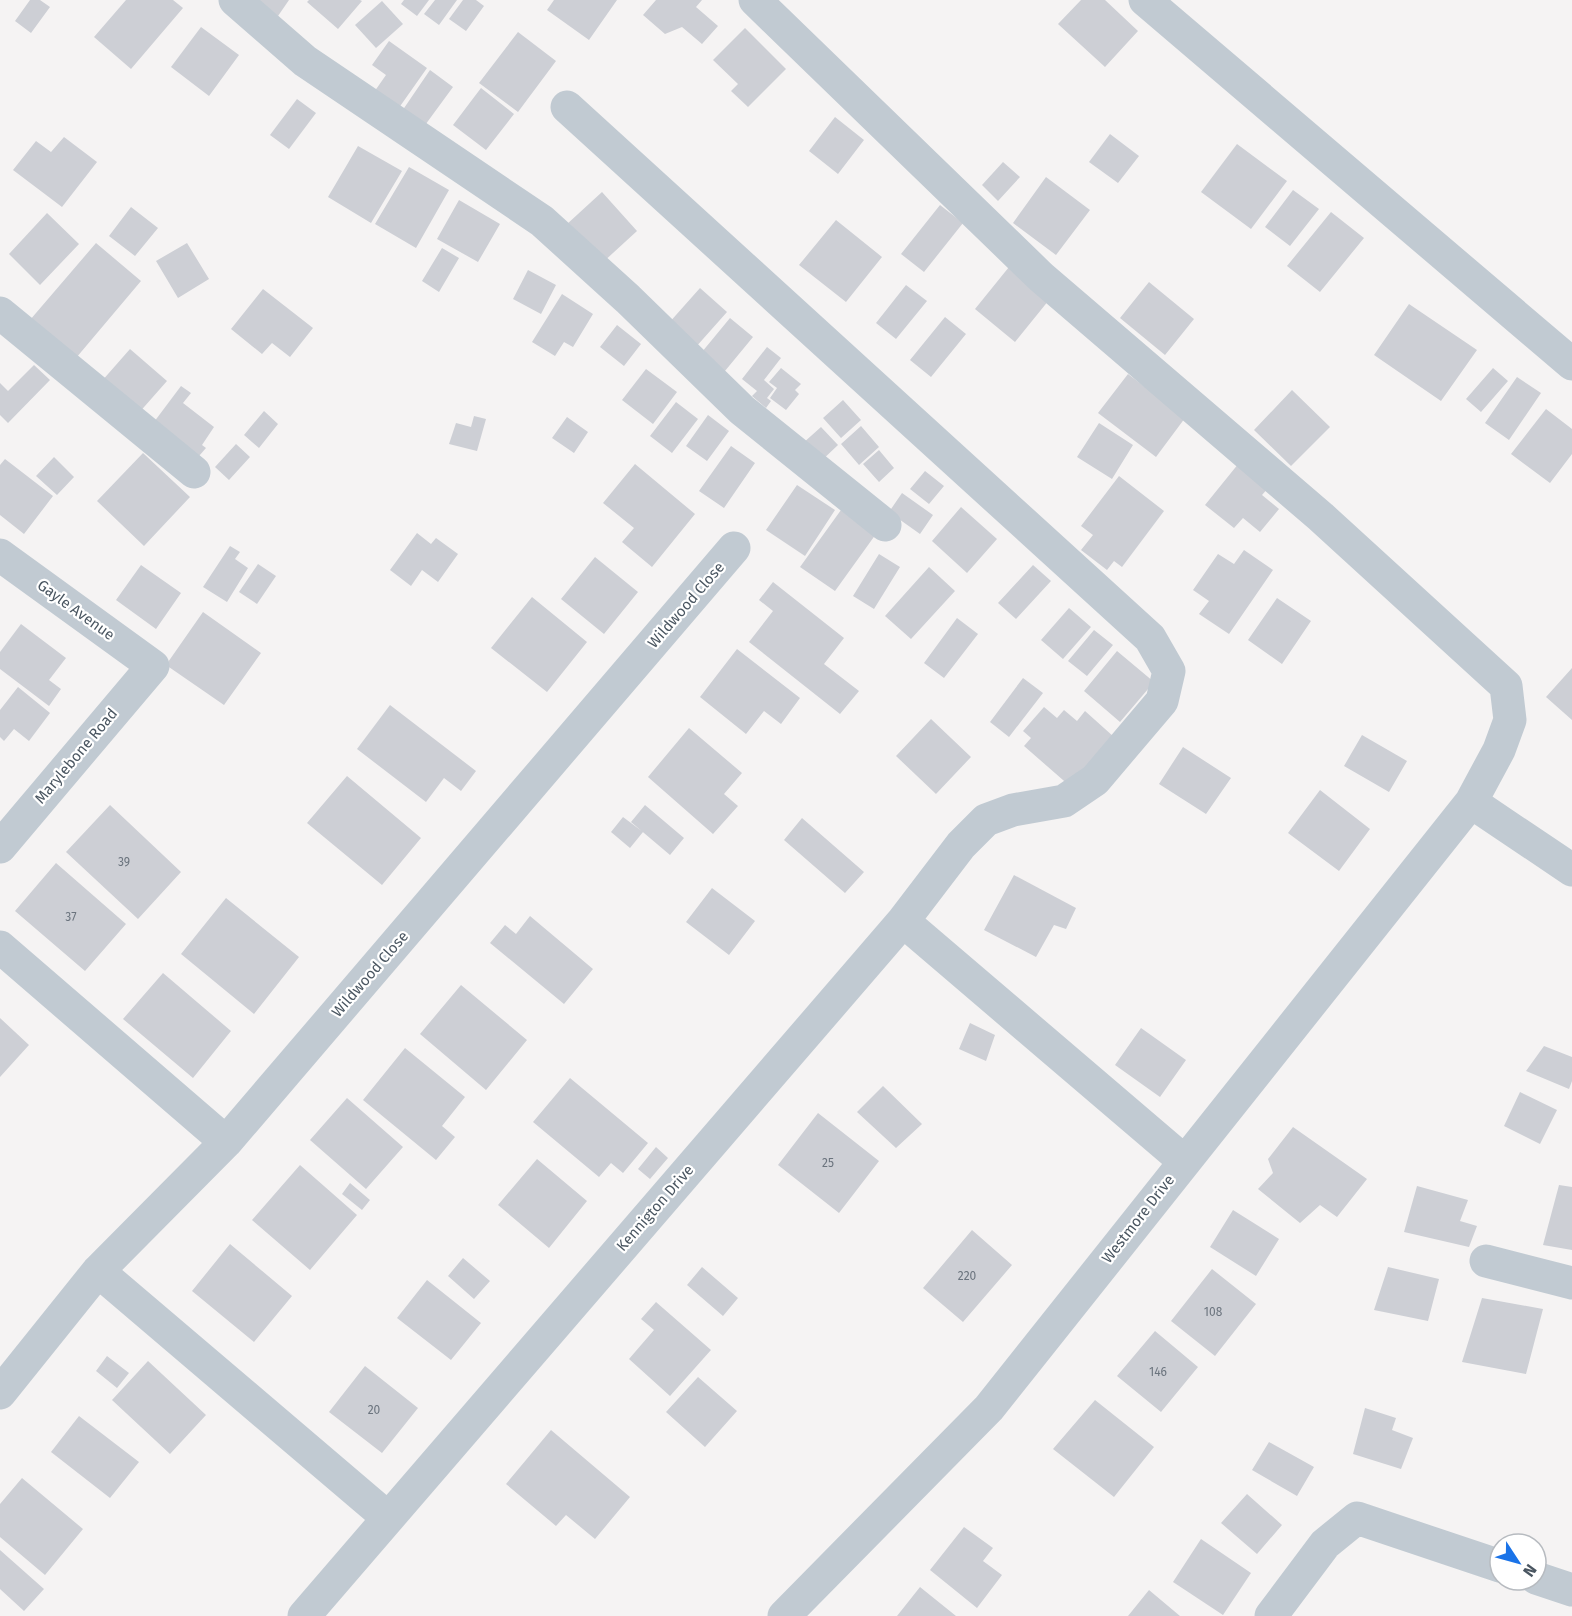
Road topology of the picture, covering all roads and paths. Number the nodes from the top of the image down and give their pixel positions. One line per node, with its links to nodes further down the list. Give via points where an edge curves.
1 (235, 0): 8 (street, via 305,61 542,221 742,410)
2 (755, 0): 12 (street, Westmore Drive, via 1041,277 1321,517 1506,686 1510,720)
3 (1145, 0): 6 (street)
4 (567, 107): 15 (street, Kennigton Drive, via 1150,638 1168,671 1162,701 1095,780 1064,801 1013,810 986,820 961,844)
5 (0, 313): 7 (street)
6 (1572, 364)
7 (194, 472)
8 (885, 525)
9 (734, 549): 17 (street, Wildwood Close)
10 (0, 555): 11 (street, Gayle Avenue)
11 (153, 666): 13 (street, Marylebone Road)
12 (1471, 802): 14 (street); 18 (street, Westmore Drive)
13 (0, 847)
14 (1572, 870)
15 (903, 921): 18 (street); 23 (street, Kennigton Drive)
16 (0, 947): 17 (street)
17 (226, 1142): 20 (street, Wildwood Close)
18 (1184, 1161): 28 (street, Westmore Drive, via 989,1408)
19 (1486, 1261): 21 (street)
20 (98, 1271): 22 (street, Wildwood Close); 23 (street)
21 (1572, 1283)
22 (0, 1393)
23 (387, 1516): 27 (street, Kennigton Drive)
24 (1488, 1562): 29 (street, via 1357,1518 1325,1544)
25 (1548, 1582): 26 (street)
26 (1572, 1590)
27 (304, 1616)
28 (784, 1616)
29 (1271, 1616)

